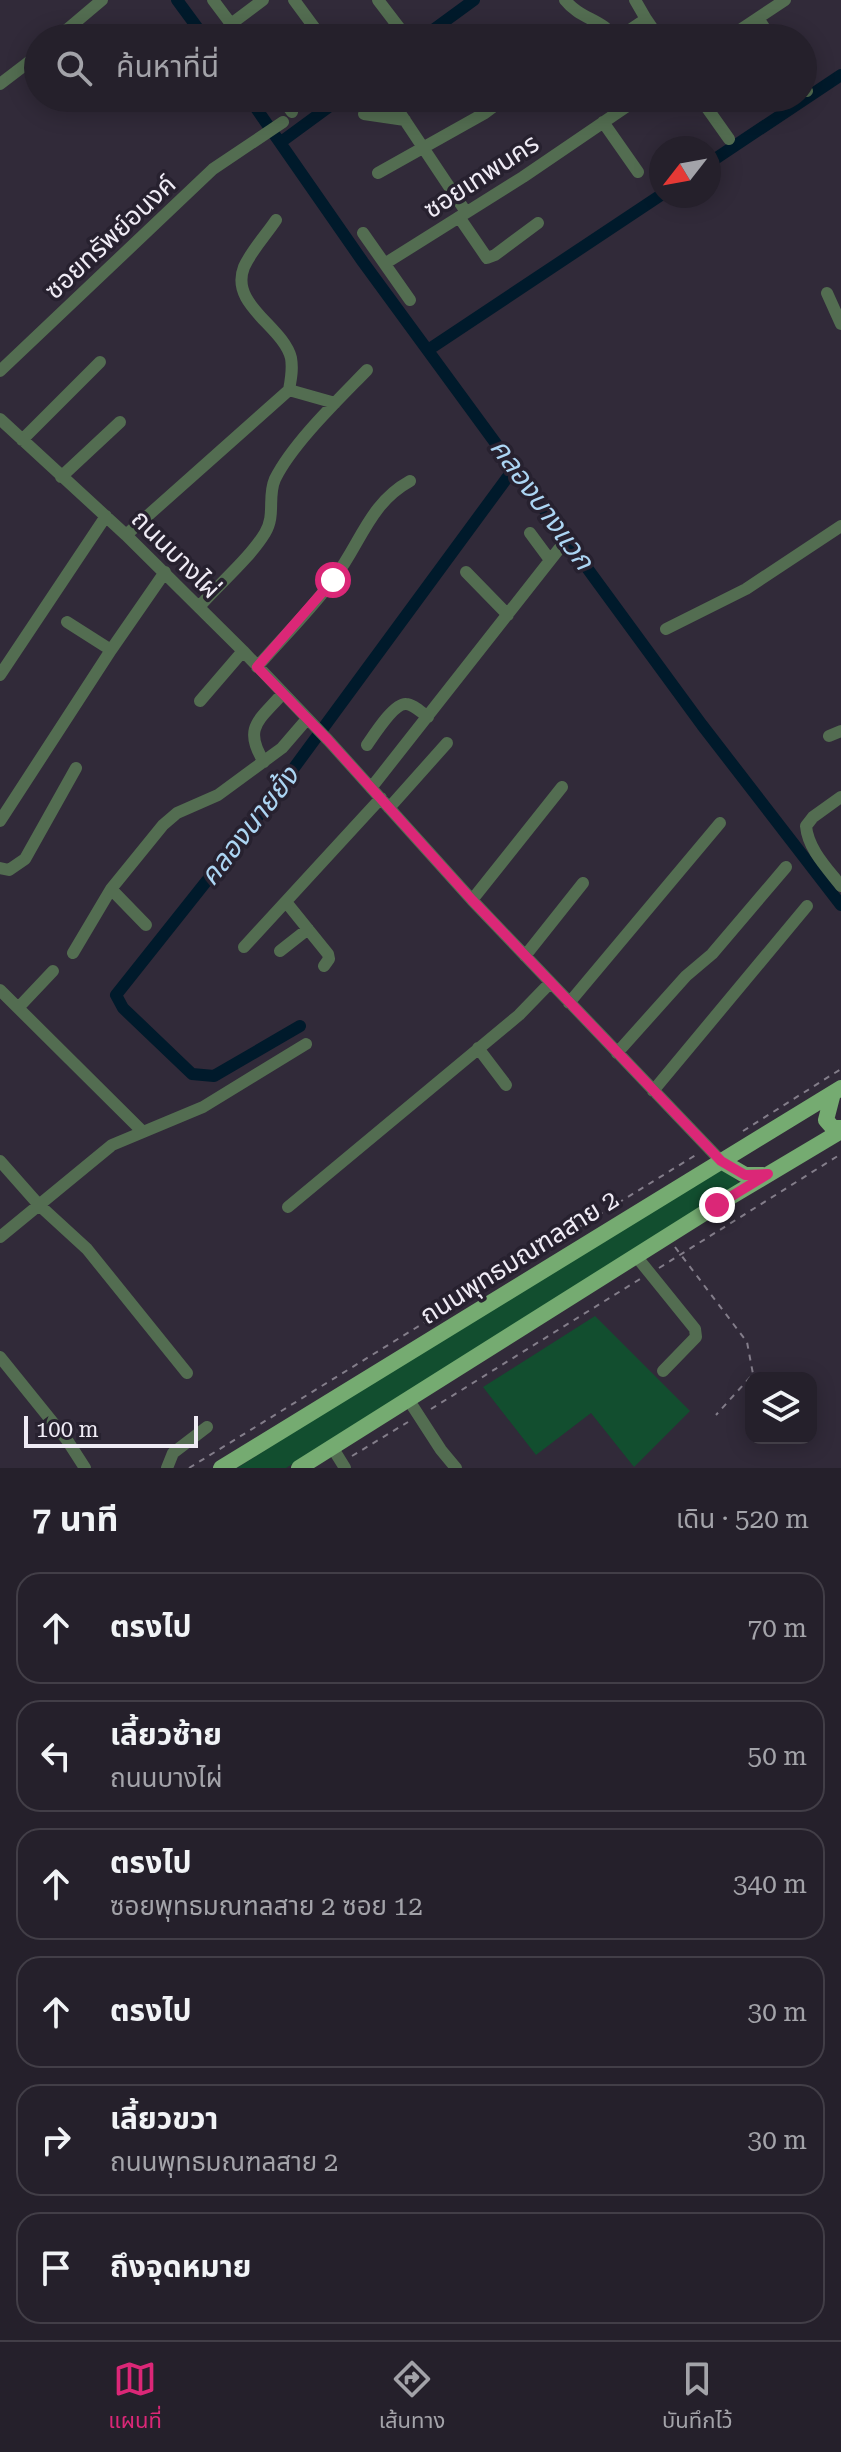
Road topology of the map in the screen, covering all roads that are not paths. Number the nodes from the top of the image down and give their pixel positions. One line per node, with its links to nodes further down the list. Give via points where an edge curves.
1 (102, 0): 11 (street)
2 (213, 0): 12 (street)
3 (263, 0): 12 (street)
4 (294, 0): 13 (street)
5 (378, 0): 14 (street)
6 (565, 0): 15 (street, via 579,15)
7 (635, 0): 10 (street)
8 (785, 0): 9 (street)
9 (758, 18): 18 (street); 19 (street)
10 (646, 19): 16 (street); 17 (street)
11 (74, 24)
12 (231, 24)
13 (312, 24)
14 (396, 24)
15 (603, 24)
16 (638, 24)
17 (649, 24)
18 (749, 24)
19 (762, 24)
20 (24, 66): 21 (street)
21 (0, 84)
22 (286, 112): 44 (street, ซอยทรัพย์อนงค์, via 288,117 213,169)
23 (400, 112): 28 (street)
24 (481, 112): 31 (street)
25 (618, 112): 29 (street, ซอยเทพนคร)
26 (710, 112): 30 (street)
27 (364, 114): 28 (street)
28 (405, 120): 31 (street)
29 (603, 122): 32 (street); 34 (street, ซอยเทพนคร)
30 (729, 139)
31 (424, 148): 33 (street); 34 (street)
32 (638, 172)
33 (378, 173)
34 (463, 214): 36 (street, via 487,258); 38 (street, ซอยเทพนคร)
35 (276, 220): 45 (street, via 242,278 250,305 280,336 290,356)
36 (538, 223)
37 (363, 233): 38 (street)
38 (386, 263): 40 (street)
39 (827, 293): 41 (street)
40 (410, 300)
41 (841, 324)
42 (100, 362): 49 (street)
43 (367, 370): 46 (street)
44 (0, 371)
45 (289, 390): 46 (street); 55 (street)
46 (335, 403): 60 (street, via 276,478 271,523 263,537)
47 (0, 419): 49 (street, ถนนบางไผ่)
48 (120, 422): 50 (street)
49 (22, 440): 50 (street, ถนนบางไผ่)
50 (61, 477): 52 (street, ถนนบางไผ่)
51 (410, 481): 66 (street, via 378,505 333,580)
52 (106, 516): 55 (street, ถนนบางไผ่); 67 (street)
53 (841, 526): 63 (street, via 746,589)
54 (530, 533): 57 (street)
55 (126, 535): 58 (street, ถนนบางไผ่)
56 (559, 549): 57 (street)
57 (550, 560): 61 (street)
58 (165, 572): 60 (street, ถนนบางไผ่); 64 (street)
59 (466, 572): 61 (street)
60 (199, 607): 65 (street, ถนนบางไผ่)
61 (508, 615): 70 (street)
62 (67, 622): 64 (street)
63 (666, 629)
64 (111, 650): 80 (street)
65 (243, 651): 66 (street, ถนนบางไผ่); 69 (street)
66 (257, 667): 68 (street, ถนนบางไผ่)
67 (0, 675)
68 (283, 693): 71 (street, ถนนบางไผ่); 74 (street, via 252,737)
69 (200, 701)
70 (428, 717): 73 (street, via 402,704); 77 (street)
71 (311, 723): 74 (street); 77 (street, ถนนบางไผ่)
72 (447, 743): 79 (street)
73 (367, 745)
74 (264, 762): 86 (street, via 218,795 177,813)
75 (76, 768): 83 (street, via 25,859 9,870)
76 (562, 787): 87 (street)
77 (371, 788): 79 (street, ถนนบางไผ่)
78 (841, 797): 85 (street, via 806,826 814,851)
79 (385, 803): 87 (street, ถนนบางไผ่); 88 (street)
80 (0, 821)
81 (720, 823): 100 (street)
82 (786, 867): 104 (street)
83 (0, 868)
84 (583, 883): 95 (street)
85 (841, 886)
86 (111, 889): 90 (street); 94 (street)
87 (472, 900): 95 (street, ถนนบางไผ่)
88 (286, 902): 91 (street); 92 (street)
89 (807, 906): 107 (street)
90 (146, 925)
91 (308, 929): 93 (street); 96 (street, via 328,954)
92 (244, 947)
93 (280, 951)
94 (73, 953)
95 (525, 956): 98 (street, ถนนบางไผ่)
96 (324, 966)
97 (53, 971): 101 (street)
98 (550, 983): 100 (street, ถนนบางไผ่); 103 (street)
99 (2, 995): 101 (street)
100 (569, 1003): 104 (street, ถนนบางไผ่)
101 (18, 1008): 109 (street)
102 (306, 1044): 109 (street, via 203,1107)
103 (478, 1048): 105 (street); 114 (street)
104 (617, 1053): 107 (street, ถนนบางไผ่)
105 (506, 1085)
106 (837, 1090): 108 (main road, via 826,1120); 111 (main road, ถนนพุทธมณฑลสาย 2)
107 (653, 1091): 111 (street, ถนนบางไผ่)
108 (841, 1129): 112 (main road)
109 (143, 1132): 113 (street, via 112,1145)
110 (0, 1161): 113 (street)
111 (721, 1161): 112 (main road, via 745,1175); 126 (main road, ถนนพุทธมณฑลสาย 2)
112 (768, 1174): 116 (main road)
113 (39, 1205): 115 (street); 119 (street, via 87,1249)
114 (288, 1207)
115 (0, 1237)
116 (636, 1256): 118 (street, via 695,1329 696,1337); 120 (main road)
117 (0, 1357): 124 (street)
118 (663, 1371)
119 (187, 1373)
120 (408, 1399): 122 (main road); 128 (street)
121 (207, 1427): 125 (street, via 173,1453)
122 (332, 1447): 123 (street); 127 (main road)
123 (344, 1465)
124 (85, 1468)
125 (167, 1468)
126 (221, 1468)
127 (299, 1468)
128 (456, 1468)

